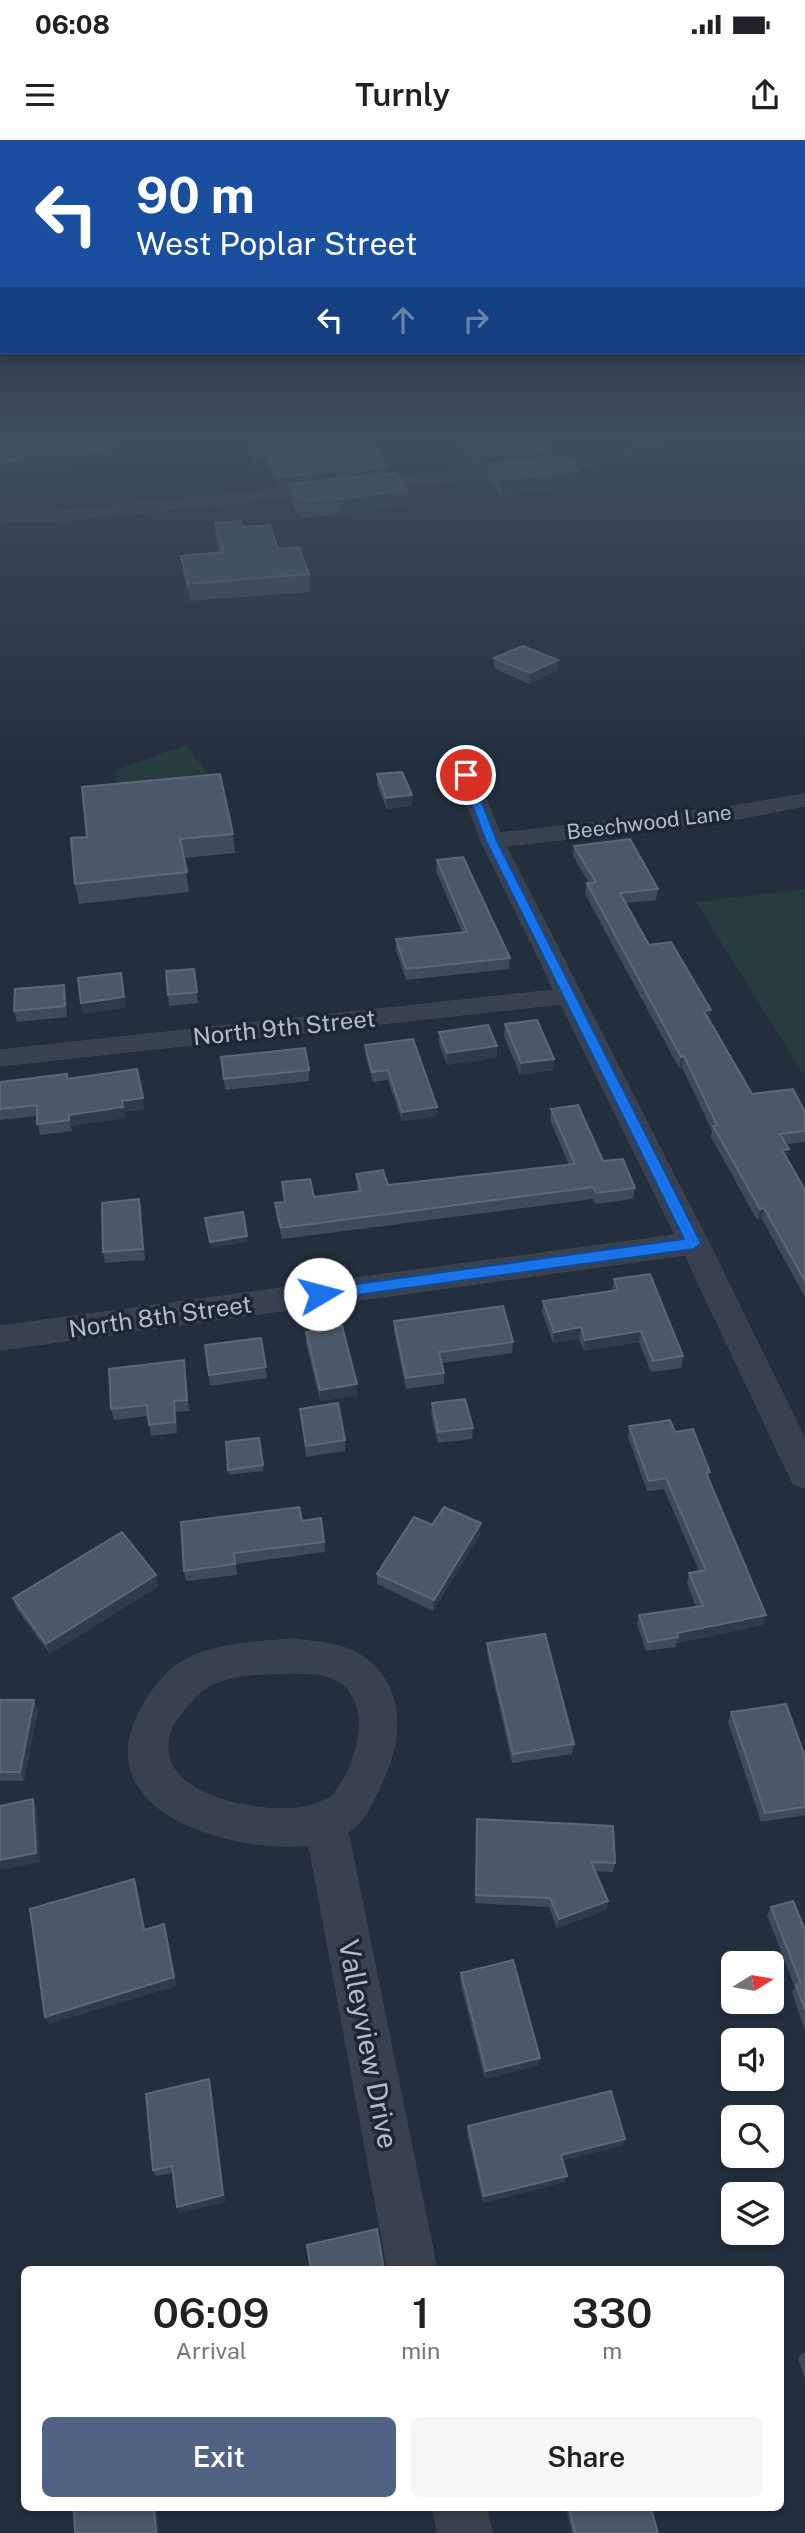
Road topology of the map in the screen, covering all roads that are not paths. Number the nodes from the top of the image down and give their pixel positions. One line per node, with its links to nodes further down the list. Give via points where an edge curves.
1 (468, 751): 3 (street, via 466,775)
2 (805, 800): 3 (street, Beechwood Lane, via 728,814)
3 (492, 841): 4 (street)
4 (568, 996): 5 (street, North 9th Street); 6 (street)
5 (0, 1058)
6 (694, 1243): 7 (street, North 8th Street); 8 (street)
7 (0, 1338)
8 (805, 1474)
9 (325, 1819): 9 (street, via 344,1811 372,1765 382,1726 371,1689 343,1664 292,1656 247,1659 197,1672 167,1701 148,1729 148,1762 167,1795 190,1809 243,1825 304,1827); 10 (street, Valleyview Drive)
10 (412, 2266)
11 (461, 2511): 12 (street)
12 (465, 2533)

